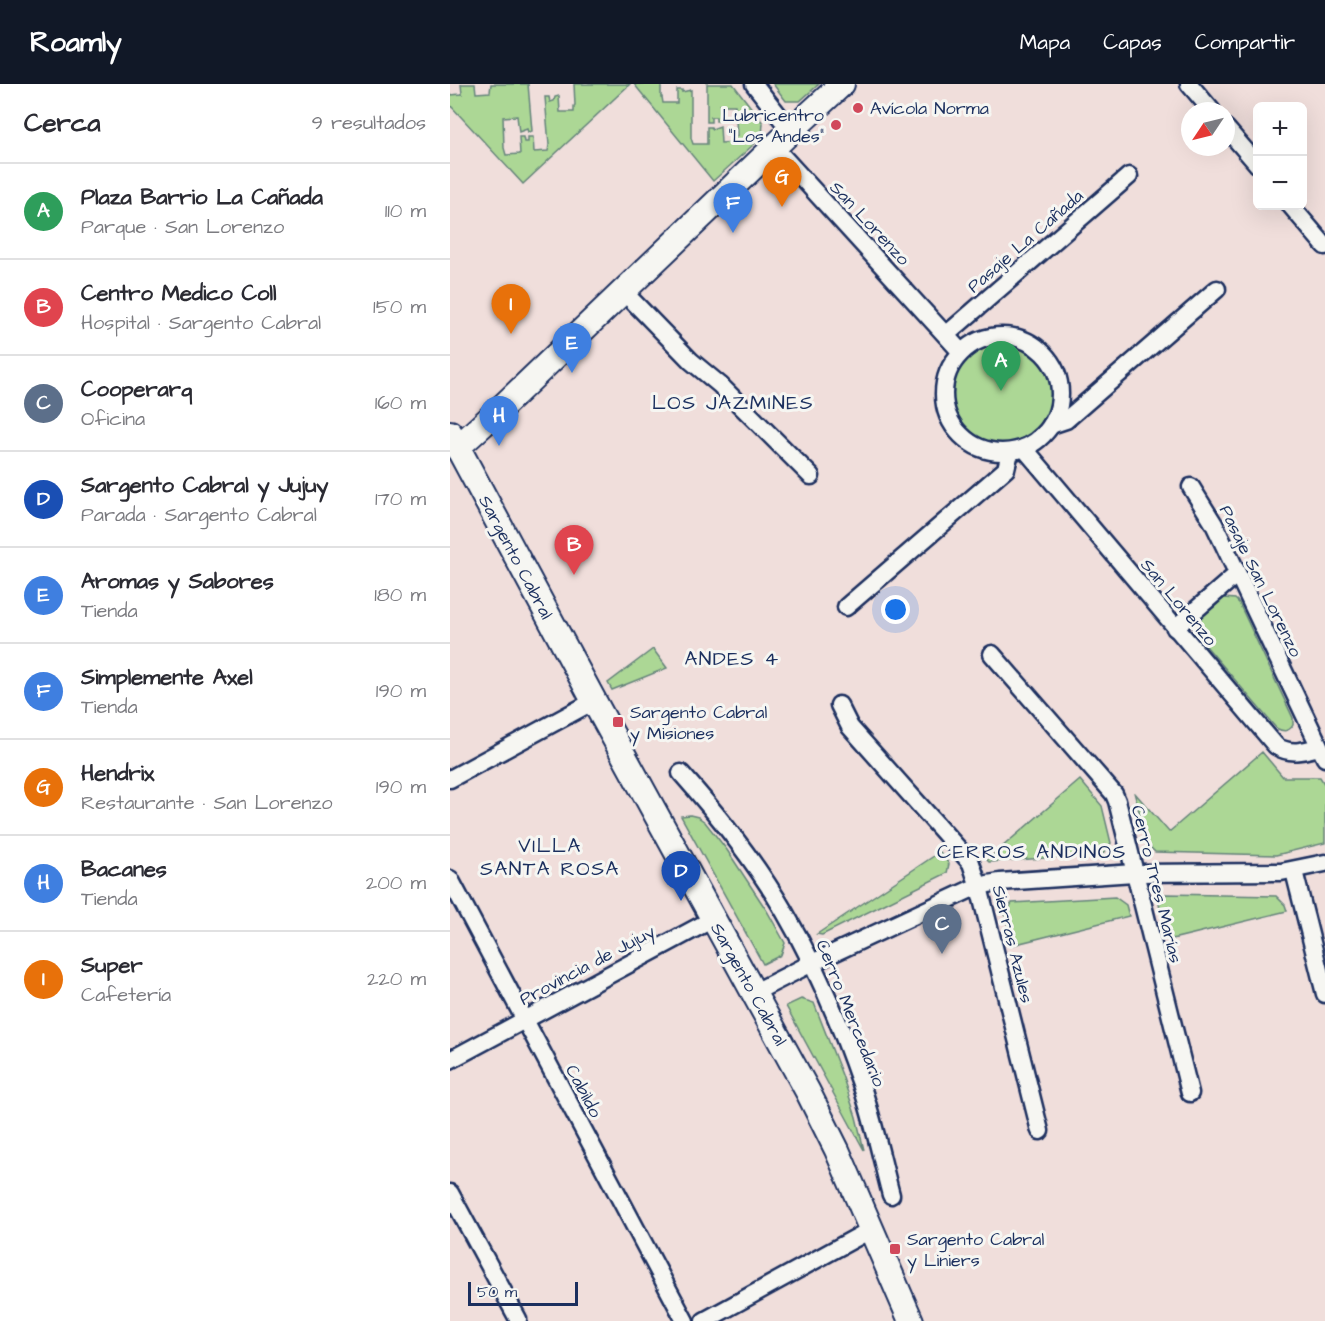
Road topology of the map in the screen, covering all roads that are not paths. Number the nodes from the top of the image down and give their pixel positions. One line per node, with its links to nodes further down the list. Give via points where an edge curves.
1 (754, 84): 5 (street, San Lorenzo)
2 (842, 84): 5 (main road)
3 (1189, 84): 4 (street)
4 (1204, 102)
5 (782, 139): 12 (main road); 13 (street, San Lorenzo)
6 (1235, 139): 7 (street)
7 (1253, 160)
8 (1129, 176): 13 (street, Pasaje La Cañada)
9 (1294, 210): 10 (street)
10 (1325, 246)
11 (1217, 289): 15 (street, via 1066,420)
12 (624, 291): 16 (main road, via 500,410); 18 (street)
13 (946, 335): 14 (street, San Lorenzo)
14 (961, 352): 15 (street, via 973,343 999,336 1026,341 1038,349 1052,365 1059,384 1059,405); 17 (street, via 944,387 945,407 952,426 984,450)
15 (1051, 425): 17 (street, via 1039,439)
16 (452, 445): 24 (main road, Sargento Cabral)
17 (1017, 450): 21 (street, via 1006,469); 22 (street, San Lorenzo)
18 (812, 476)
19 (1191, 487): 20 (street, Pasaje San Lorenzo)
20 (1238, 574): 22 (street); 26 (street, Pasaje San Lorenzo)
21 (846, 607)
22 (1175, 628): 26 (street, San Lorenzo, via 1276,746 1292,752)
23 (992, 654): 31 (street, Cerro Tres Marías, via 1114,794)
24 (594, 701): 28 (street); 34 (main road, Sargento Cabral)
25 (839, 705): 33 (street, Sierras Azules, via 850,727 971,863)
26 (1322, 752)
27 (681, 773): 35 (street, Cerro Mercedario, via 755,865)
28 (450, 779)
29 (1325, 863): 30 (street)
30 (1294, 871): 31 (street); 37 (street)
31 (1134, 873): 33 (street, via 1000,882); 40 (street, Cerro Tres Marías)
32 (450, 879): 38 (street, Cabildo)
33 (979, 887): 35 (street); 41 (street, Sierras Azules)
34 (713, 919): 36 (main road, Sargento Cabral); 38 (street, Provincia de Jujuy)
35 (812, 963): 36 (street); 43 (street, Cerro Mercedario, via 860,1082)
36 (753, 993): 44 (main road, Sargento Cabral, via 837,1150)
37 (1325, 994)
38 (525, 1020): 39 (street, Provincia de Jujuy); 46 (street, Cabildo)
39 (450, 1060)
40 (1190, 1093)
41 (1040, 1131)
42 (450, 1193): 45 (street)
43 (891, 1195)
44 (872, 1229): 47 (street); 48 (main road, Sargento Cabral)
45 (518, 1318)
46 (685, 1321)
47 (704, 1321)
48 (911, 1321)

